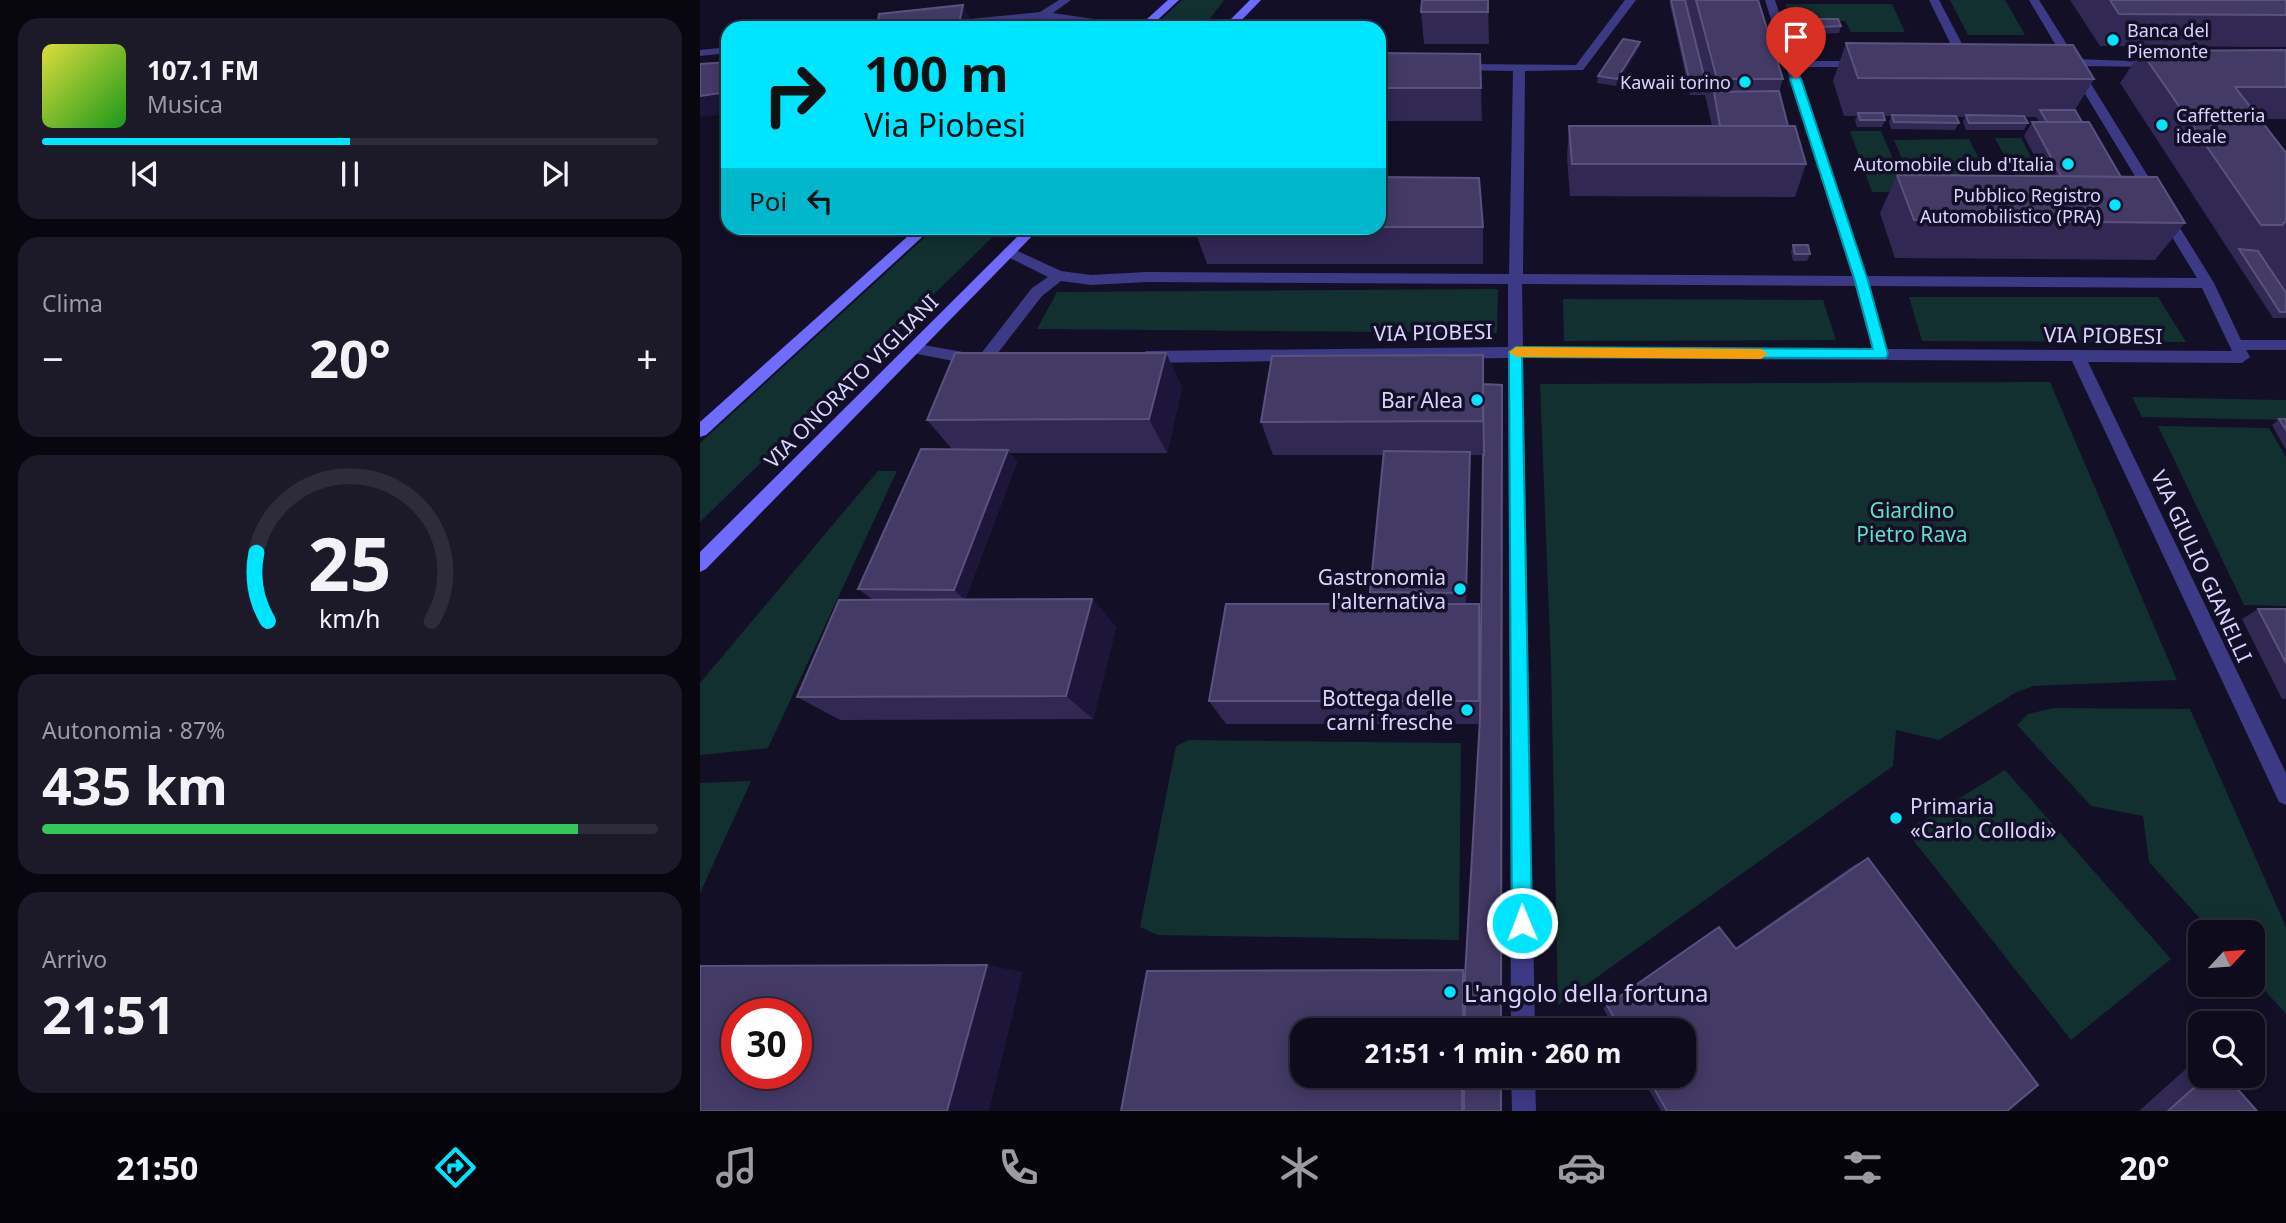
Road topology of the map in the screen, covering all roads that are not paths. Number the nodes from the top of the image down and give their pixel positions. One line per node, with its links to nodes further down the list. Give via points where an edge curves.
1 (1066, 0): 8 (street)
2 (1174, 0): 12 (main road)
3 (1256, 0): 13 (main road)
4 (1631, 0): 23 (street, via 1578,68)
5 (1770, 0): 20 (street)
6 (1934, 0): 19 (street)
7 (2034, 0): 17 (street)
8 (1043, 15): 9 (street); 10 (street); 11 (street)
9 (981, 21)
10 (1033, 21)
11 (1085, 21)
12 (1151, 21)
13 (1235, 21)
14 (721, 51): 15 (street)
15 (700, 53)
16 (2050, 62): 17 (street)
17 (2074, 62): 21 (street); 30 (street)
18 (1872, 63): 20 (street)
19 (1966, 63)
20 (1791, 64): 29 (street)
21 (2168, 64)
22 (1449, 67): 23 (street)
23 (1519, 68): 28 (street)
24 (917, 235): 40 (main road)
25 (1026, 235): 26 (main road, VIA ONORATO VIGLIANI)
26 (1009, 252): 27 (street); 32 (main road, VIA ONORATO VIGLIANI)
27 (1056, 278): 28 (street); 38 (street, via 1037,292)
28 (1515, 280): 29 (street); 34 (street)
29 (1861, 281): 30 (street); 35 (street)
30 (2207, 283): 33 (street)
31 (2286, 345): 33 (street, VIA PIOBESI)
32 (912, 348): 38 (street); 41 (main road, VIA ONORATO VIGLIANI)
33 (2238, 351): 36 (street, VIA PIOBESI)
34 (1516, 352): 35 (street, VIA PIOBESI); 37 (street, VIA PIOBESI); 43 (street)
35 (1881, 354): 36 (street, VIA PIOBESI)
36 (2077, 355): 42 (street, VIA GIULIO GIANELLI)
37 (1130, 357)
38 (985, 359): 39 (street)
39 (1007, 359)
40 (700, 431)
41 (700, 564)
42 (2286, 795)
43 (1523, 1018)
44 (1524, 1088): 45 (street)
45 (1524, 1111)

